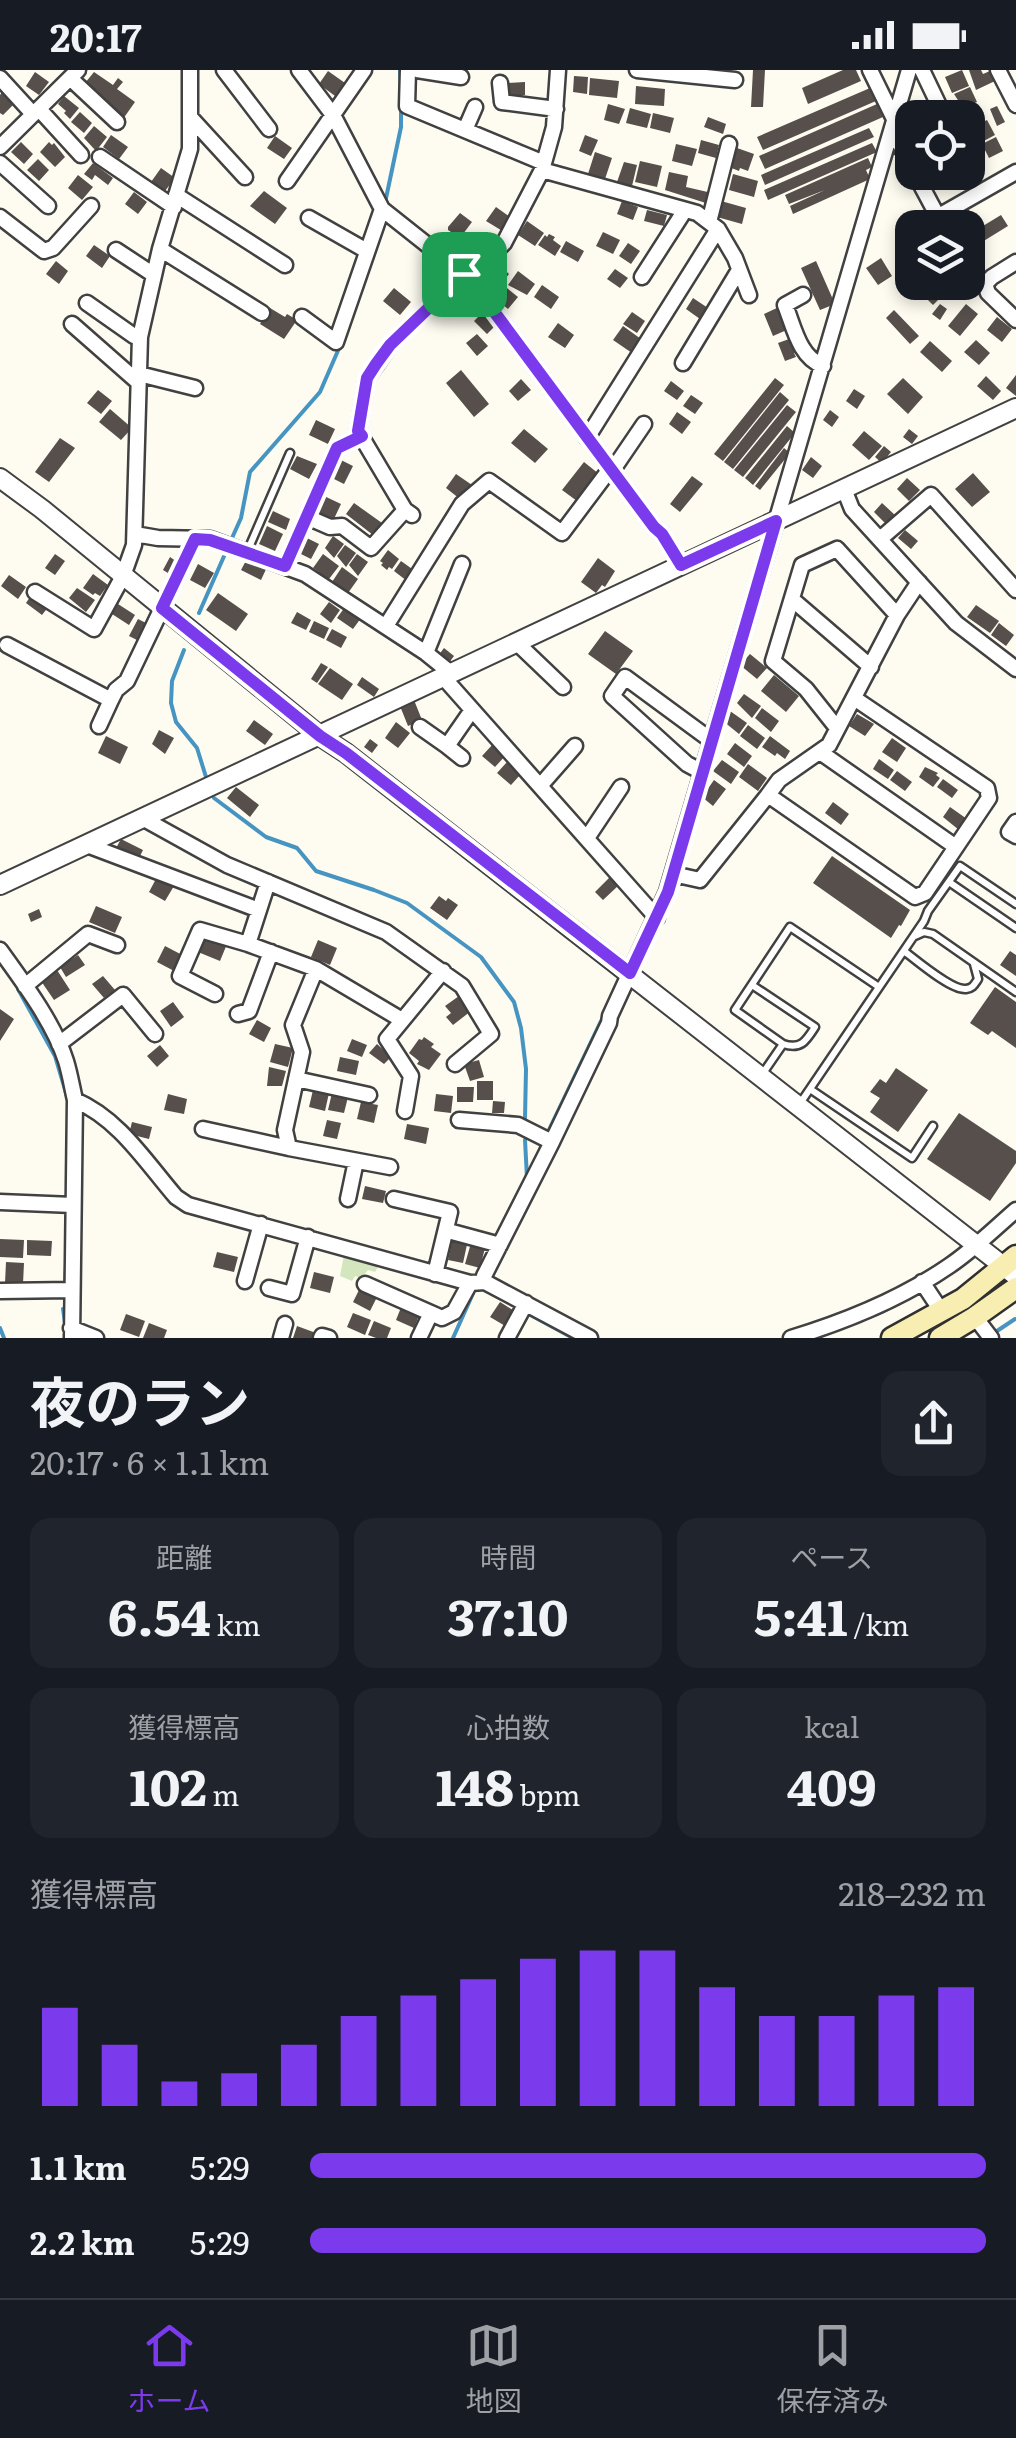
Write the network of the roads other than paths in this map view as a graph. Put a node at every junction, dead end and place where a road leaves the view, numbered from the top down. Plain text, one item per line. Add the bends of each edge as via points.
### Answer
1 (190, 70) edge
2 (224, 70) edge
3 (299, 70) edge
4 (364, 70) edge
5 (408, 70) edge
6 (417, 70) edge
7 (558, 70) edge
8 (637, 70) edge
9 (870, 70) edge
10 (909, 70) edge
11 (922, 70) edge
12 (998, 70) edge
13 (74, 74) edge
14 (0, 78) edge
15 (461, 78) dead end
16 (734, 80) dead end
17 (500, 83) dead end
18 (936, 100) edge
19 (1016, 105) edge
20 (475, 107) dead end
21 (556, 110) junction
22 (36, 111) junction
23 (334, 114) junction
24 (190, 117) junction
25 (117, 122) dead end
26 (894, 126) junction
27 (270, 130) dead end
28 (465, 130) junction
29 (729, 144) dead end
30 (0, 146) edge
31 (81, 155) dead end
32 (100, 157) dead end
33 (0, 163) edge
34 (543, 166) junction
35 (1016, 172) edge
36 (244, 177) dead end
37 (287, 180) dead end
38 (175, 201) junction
39 (48, 206) dead end
40 (92, 206) dead end
41 (382, 209) junction
42 (685, 210) junction
43 (958, 210) edge
44 (0, 216) edge
45 (309, 218) dead end
46 (714, 225) junction
47 (160, 249) junction
48 (116, 250) dead end
49 (367, 251) junction
50 (1016, 262) edge
51 (285, 265) dead end
52 (739, 270) junction
53 (154, 275) junction
54 (466, 276) junction
55 (642, 277) dead end
56 (985, 284) edge
57 (985, 288) edge
58 (802, 294) dead end
59 (749, 295) dead end
60 (87, 302) dead end
61 (262, 313) dead end
62 (302, 316) dead end
63 (1016, 320) edge
64 (72, 324) dead end
65 (140, 337) junction
66 (683, 363) dead end
67 (820, 365) junction
68 (138, 378) junction
69 (195, 388) dead end
70 (1016, 408) edge
71 (644, 424) dead end
72 (362, 436) junction
73 (587, 438) junction
74 (290, 452) dead end
75 (611, 470) junction
76 (0, 478) edge
77 (844, 489) junction
78 (306, 517) junction
79 (776, 521) junction
80 (135, 534) junction
81 (195, 539) junction
82 (880, 539) junction
83 (247, 552) junction
84 (462, 564) dead end
85 (681, 565) junction
86 (285, 566) junction
87 (123, 576) junction
88 (919, 582) junction
89 (1016, 590) edge
90 (36, 592) dead end
91 (792, 600) junction
92 (162, 608) junction
93 (897, 615) junction
94 (386, 626) junction
95 (518, 643) junction
96 (6, 645) dead end
97 (426, 653) junction
98 (871, 667) junction
99 (1016, 669) edge
100 (448, 676) junction
101 (563, 686) dead end
102 (854, 698) junction
103 (111, 700) junction
104 (472, 710) junction
105 (99, 726) dead end
106 (420, 727) dead end
107 (837, 728) junction
108 (320, 736) junction
109 (709, 739) junction
110 (446, 746) junction
111 (575, 746) dead end
112 (820, 752) junction
113 (462, 758) dead end
114 (699, 771) junction
115 (540, 786) junction
116 (621, 787) dead end
117 (768, 795) junction
118 (144, 819) junction
119 (1016, 822) edge
120 (1016, 836) edge
121 (586, 838) junction
122 (87, 845) junction
123 (956, 847) junction
124 (672, 874) junction
125 (268, 882) junction
126 (949, 882) junction
127 (0, 885) edge
128 (1016, 904) edge
129 (259, 910) junction
130 (657, 918) junction
131 (1016, 928) edge
132 (914, 936) junction
133 (248, 944) junction
134 (117, 945) dead end
135 (0, 950) edge
136 (904, 951) junction
137 (270, 952) junction
138 (974, 962) junction
139 (316, 969) junction
140 (443, 972) junction
141 (630, 973) junction
142 (752, 985) junction
143 (25, 986) junction
144 (879, 987) junction
145 (1016, 992) edge
146 (216, 994) dead end
147 (238, 1014) dead end
148 (402, 1020) junction
149 (155, 1034) dead end
150 (59, 1044) junction
151 (784, 1044) junction
152 (456, 1064) dead end
153 (760, 1078) junction
154 (296, 1079) junction
155 (810, 1089) junction
156 (370, 1094) dead end
157 (74, 1100) junction
158 (797, 1107) junction
159 (405, 1111) dead end
160 (459, 1120) dead end
161 (933, 1126) dead end
162 (202, 1129) dead end
163 (552, 1142) junction
164 (289, 1148) junction
165 (356, 1161) junction
166 (390, 1167) dead end
167 (348, 1199) dead end
168 (394, 1199) dead end
169 (0, 1202) edge
170 (73, 1205) junction
171 (1016, 1210) edge
172 (260, 1228) junction
173 (452, 1232) dead end
174 (307, 1241) junction
175 (496, 1244) junction
176 (975, 1246) junction
177 (1012, 1266) edge
178 (435, 1274) junction
179 (245, 1280) dead end
180 (477, 1282) junction
181 (365, 1284) dead end
182 (924, 1286) junction
183 (269, 1288) dead end
184 (1016, 1288) edge
185 (72, 1290) junction
186 (0, 1291) edge
187 (523, 1308) junction
188 (942, 1312) junction
189 (431, 1313) junction
190 (985, 1330) edge
191 (71, 1333) edge
192 (96, 1338) edge
193 (419, 1338) edge
194 (507, 1338) edge
195 (590, 1338) edge
196 (791, 1338) edge
197 (892, 1338) edge
198 (940, 1338) edge

1 - 24 street
2 - 27 street
3 - 23 street
4 - 23 street
5 - 28 street via 407,106
6 - 15 street
7 - 21 street
8 - 16 street
9 - 26 street
10 - 26 street
11 - 18 street
12 - 19 street
13 - 22 street
13 - 25 street
14 - 22 street
17 - 21 street via 502,102
20 - 28 street
21 - 34 street
22 - 30 street
22 - 31 street
23 - 37 street
23 - 41 street
24 - 36 street
24 - 38 street via 190,149
26 - 67 street
28 - 34 street
29 - 46 street
32 - 38 street
33 - 39 street
34 - 42 street
34 - 54 street via 504,243
35 - 43 street
38 - 47 street
38 - 51 street
40 - 44 street via 44,251
41 - 49 street
41 - 54 street
42 - 46 street
42 - 55 street
45 - 49 street
46 - 52 street
46 - 73 street
47 - 53 street
47 - 61 street
48 - 53 street
49 - 62 street via 336,342
50 - 56 street
52 - 59 street
52 - 66 street
53 - 65 street
54 - 72 street via 390,345 367,378
54 - 73 street
57 - 63 street
58 - 67 street via 784,305 806,355
60 - 65 street
64 - 68 street
65 - 68 street
67 - 79 street
68 - 69 street
68 - 80 street
70 - 77 street
71 - 75 street
72 - 78 street via 337,448
72 - 78 street via 408,512 370,548 342,526
73 - 75 street
74 - 83 lane
75 - 85 street
75 - 94 street via 562,533 488,481 462,504
76 - 87 street
77 - 79 street
77 - 82 street via 852,509
78 - 86 street
79 - 85 street
79 - 109 street
80 - 81 street
80 - 87 street
81 - 83 street
81 - 92 street
82 - 88 street
82 - 89 street via 930,496
83 - 86 street
84 - 97 street
85 - 95 street
86 - 94 street
87 - 90 street via 94,629
87 - 92 street
88 - 93 street
88 - 99 street via 956,623
91 - 93 street via 802,565 837,549
91 - 98 street
91 - 107 street via 773,661
92 - 103 street
92 - 108 street
93 - 98 street
94 - 97 street
95 - 100 street
95 - 101 street
96 - 103 street
97 - 100 street
98 - 102 street
100 - 104 street
100 - 108 street
102 - 107 street
102 - 123 street via 987,788 988,798
103 - 105 street
104 - 110 street
104 - 115 street
106 - 110 street
107 - 112 street
108 - 118 street
108 - 141 street
109 - 114 street
109 - 114 street via 625,678 612,696
110 - 113 street
111 - 115 street
112 - 117 street
112 - 123 street
114 - 124 street
115 - 121 street
116 - 121 street
117 - 123 street via 915,897 925,893
117 - 124 street via 700,880
118 - 122 street
118 - 125 street
119 - 120 street via 1010,832
121 - 130 street
122 - 127 street
122 - 129 street
124 - 130 street
125 - 129 street
125 - 140 street via 386,932
126 - 128 lane via 960,866
126 - 131 lane
126 - 132 lane
129 - 133 street
130 - 141 street
132 - 136 lane
132 - 138 lane via 933,934
133 - 137 street
133 - 146 street via 200,930 180,976
134 - 143 street via 88,934
135 - 143 street
136 - 138 lane via 963,990 978,979
136 - 144 lane
137 - 139 street
137 - 147 street via 249,1011
138 - 145 lane
139 - 148 street
139 - 154 street via 293,1024 302,1052
140 - 148 street
140 - 152 street via 462,986 492,1034
141 - 153 street
141 - 163 street
142 - 144 lane via 790,927
142 - 151 lane via 736,1010
142 - 151 lane via 814,1028 800,1046
143 - 150 street
144 - 155 lane
148 - 159 street via 387,1038 410,1076
149 - 150 street via 123,995
150 - 157 street
151 - 153 lane
153 - 158 street
154 - 156 street
154 - 164 street via 284,1130
155 - 158 lane
155 - 161 lane via 912,1158
157 - 170 street
157 - 172 street via 119,1129 176,1197
158 - 176 street
160 - 163 street via 518,1124
162 - 164 street
163 - 175 street
164 - 165 street
165 - 166 street
165 - 167 street
168 - 178 street via 450,1212
169 - 170 street
170 - 185 street
171 - 176 street
172 - 174 street
172 - 179 street
173 - 175 street
174 - 178 street
174 - 183 street via 292,1294
175 - 180 street
176 - 177 street
176 - 182 street
177 - 188 main road
178 - 180 street
180 - 187 street
180 - 189 street via 454,1312 442,1318
181 - 189 street
182 - 188 street
182 - 196 street
184 - 190 main road
185 - 186 street
185 - 191 street
187 - 194 street
187 - 195 street
188 - 197 main road
189 - 193 street
190 - 198 main road
191 - 192 street

